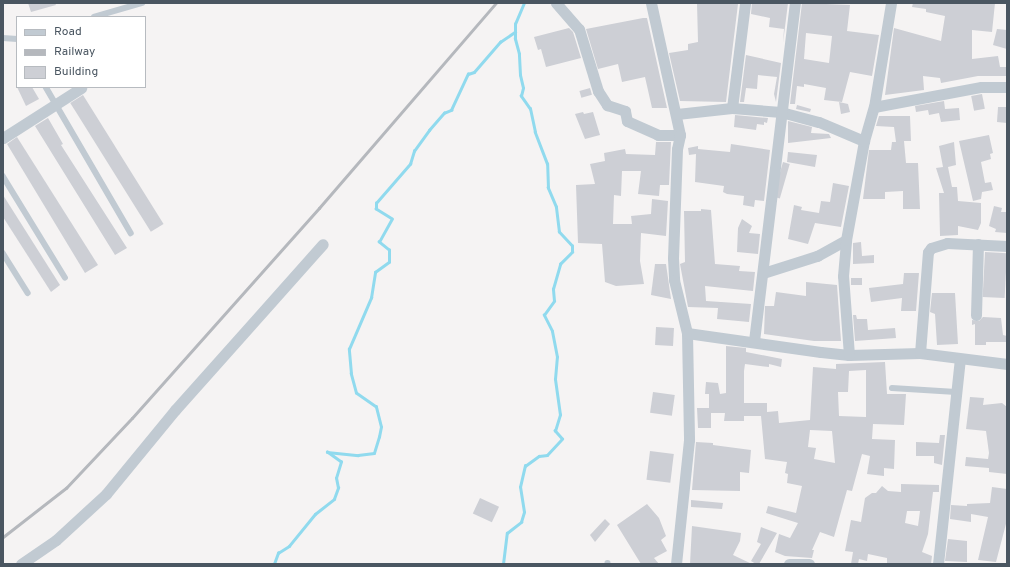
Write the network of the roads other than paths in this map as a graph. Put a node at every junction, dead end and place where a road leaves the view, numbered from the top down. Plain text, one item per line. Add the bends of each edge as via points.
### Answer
1 (142, 3) edge
2 (556, 3) edge
3 (651, 3) edge
4 (745, 3) edge
5 (795, 3) edge
6 (891, 3) edge
7 (97, 16) edge
8 (3, 38) edge
9 (16, 39) edge
10 (47, 88) edge
11 (81, 88) dead end
12 (1007, 88) edge
13 (874, 107) junction
14 (732, 108) junction
15 (781, 112) junction
16 (676, 114) junction
17 (680, 135) junction
18 (3, 138) edge
19 (864, 141) junction
20 (3, 176) edge
21 (131, 233) dead end
22 (846, 240) junction
23 (323, 244) dead end
24 (978, 244) junction
25 (1007, 246) edge
26 (3, 253) edge
27 (763, 273) junction
28 (65, 277) dead end
29 (28, 293) dead end
30 (976, 315) dead end
31 (687, 333) junction
32 (754, 341) junction
33 (920, 353) junction
34 (849, 355) junction
35 (960, 359) junction
36 (1007, 364) edge
37 (892, 388) dead end
38 (956, 392) junction
39 (20, 564) edge
40 (676, 564) edge
41 (788, 564) edge
42 (809, 564) edge
43 (938, 564) edge

1 - 7 lane
2 - 17 street via 579,29 598,91 607,105 625,111 627,121 658,135
3 - 16 street
4 - 14 street
5 - 15 street
6 - 13 street
8 - 9 lane
10 - 21 lane
11 - 18 street
12 - 13 street via 981,87
13 - 19 street
14 - 15 street
14 - 16 street
15 - 19 street via 819,122
15 - 27 street
16 - 17 street
17 - 31 street via 673,258 674,280
19 - 22 street
20 - 28 lane
22 - 27 street via 817,256
22 - 34 street via 843,276
23 - 39 street via 175,410 106,494 56,540
24 - 25 street
24 - 30 street
24 - 33 street via 947,243 935,246 928,252
26 - 29 lane
27 - 32 street
31 - 32 street
31 - 40 street via 689,440
32 - 34 street
33 - 34 street
33 - 35 street
35 - 36 street
35 - 38 street
37 - 38 lane
38 - 43 street
41 - 42 street

